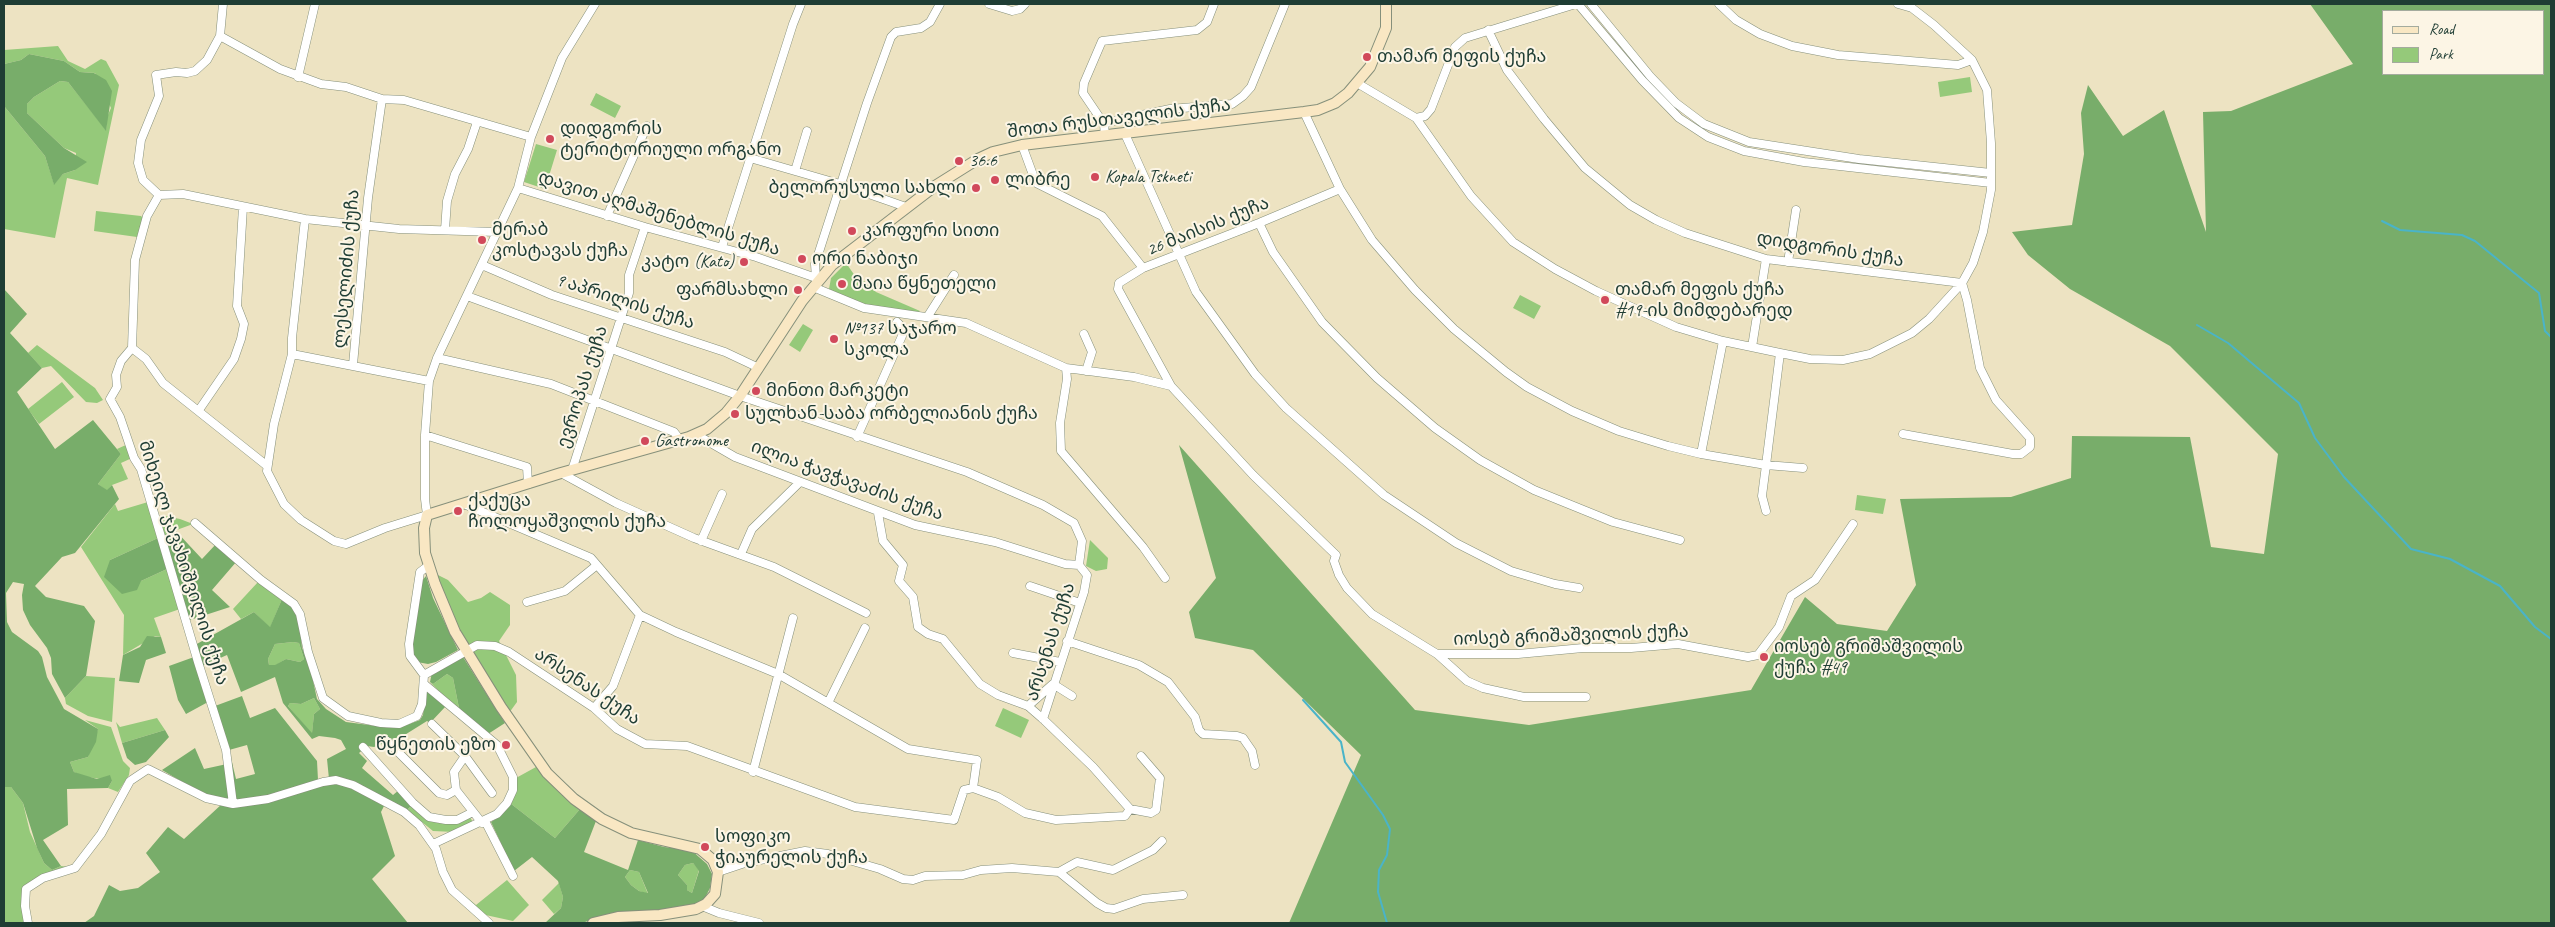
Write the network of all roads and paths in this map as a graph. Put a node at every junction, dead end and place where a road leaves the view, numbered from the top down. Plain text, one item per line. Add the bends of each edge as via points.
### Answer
1 (223, 4) edge
2 (315, 4) edge
3 (595, 4) edge
4 (801, 4) edge
5 (940, 4) edge
6 (990, 4) edge
7 (1024, 4) edge
8 (1214, 4) edge
9 (1285, 4) edge
10 (1386, 4) edge
11 (1577, 4) edge
12 (1591, 4) edge
13 (1719, 4) edge
14 (1898, 4) edge
15 (1488, 30) junction
16 (1617, 35) junction
17 (220, 36) junction
18 (1610, 41) junction
19 (1632, 53) junction
20 (1625, 58) junction
21 (1972, 60) junction
22 (298, 77) junction
23 (1357, 83) junction
24 (382, 99) junction
25 (1304, 112) junction
26 (1416, 118) junction
27 (478, 122) junction
28 (1104, 124) junction
29 (647, 126) dead end
30 (808, 131) dead end
31 (1125, 134) junction
32 (1105, 136) junction
33 (532, 137) junction
34 (1761, 144) junction
35 (1022, 145) junction
36 (1759, 154) junction
37 (750, 158) junction
38 (1902, 163) junction
39 (795, 171) junction
40 (1991, 173) junction
41 (1901, 174) junction
42 (1991, 183) junction
43 (840, 184) junction
44 (518, 188) junction
45 (1340, 189) junction
46 (159, 195) junction
47 (243, 207) junction
48 (906, 207) junction
49 (1796, 210) dead end
50 (607, 216) junction
51 (305, 219) junction
52 (1259, 223) junction
53 (367, 224) junction
54 (644, 227) junction
55 (445, 230) junction
56 (498, 232) junction
57 (722, 247) junction
58 (1179, 254) junction
59 (1766, 259) junction
60 (1788, 262) junction
61 (482, 265) junction
62 (1143, 268) junction
63 (954, 275) dead end
64 (816, 281) junction
65 (1962, 283) junction
66 (467, 296) junction
67 (622, 316) junction
68 (928, 316) junction
69 (897, 322) dead end
70 (1084, 334) dead end
71 (1723, 341) junction
72 (1752, 347) junction
73 (132, 348) junction
74 (610, 350) junction
75 (1780, 353) junction
76 (292, 354) junction
77 (438, 358) junction
78 (353, 365) junction
79 (759, 368) junction
80 (1066, 368) junction
81 (1086, 371) junction
82 (429, 381) junction
83 (1171, 386) junction
84 (740, 396) junction
85 (594, 402) junction
86 (199, 410) junction
87 (1903, 434) dead end
88 (425, 435) junction
89 (697, 435) junction
90 (857, 437) junction
91 (680, 440) junction
92 (1701, 454) junction
93 (266, 465) junction
94 (1766, 465) junction
95 (1803, 468) dead end
96 (572, 470) junction
97 (561, 473) junction
98 (800, 482) junction
99 (528, 484) junction
100 (722, 494) dead end
101 (464, 504) junction
102 (1766, 511) dead end
103 (878, 513) junction
104 (427, 515) junction
105 (195, 524) dead end
106 (1853, 524) dead end
107 (698, 540) junction
108 (1680, 540) dead end
109 (741, 554) junction
110 (597, 565) junction
111 (1079, 565) junction
112 (428, 566) junction
113 (1165, 578) dead end
114 (1030, 586) dead end
115 (1579, 588) dead end
116 (526, 602) dead end
117 (1080, 603) junction
118 (866, 612) dead end
119 (640, 615) junction
120 (793, 618) dead end
121 (866, 628) dead end
122 (1068, 641) junction
123 (465, 650) junction
124 (1013, 652) dead end
125 (1437, 654) junction
126 (1060, 662) junction
127 (778, 674) junction
128 (424, 675) junction
129 (424, 684) junction
130 (1053, 684) junction
131 (1072, 696) dead end
132 (1586, 697) dead end
133 (828, 703) junction
134 (1028, 706) junction
135 (594, 708) junction
136 (1043, 719) junction
137 (432, 724) dead end
138 (387, 741) dead end
139 (363, 747) dead end
140 (465, 756) junction
141 (1141, 756) dead end
142 (1255, 765) dead end
143 (753, 772) junction
144 (973, 788) junction
145 (456, 790) junction
146 (492, 793) dead end
147 (233, 804) junction
148 (1130, 809) junction
149 (473, 812) junction
150 (484, 822) junction
151 (1162, 841) dead end
152 (433, 844) junction
153 (718, 872) junction
154 (1060, 872) junction
155 (513, 876) dead end
156 (1183, 895) dead end
157 (702, 906) junction
158 (28, 923) edge
159 (489, 923) edge
160 (593, 923) edge
161 (759, 923) edge

1 - 17 street
2 - 22 street
3 - 33 street via 562,58
4 - 37 street
5 - 43 street via 930,22 921,28 896,32 891,37
6 - 7 street via 1012,11
8 - 28 street via 1207,22 1197,30 1102,41 1083,93
9 - 28 street via 1251,86 1232,104 1170,109
10 - 23 main road, შოთა რუსთაველის ქუჩა via 1387,21 1383,37 1370,67
11 - 15 street
11 - 18 street
12 - 16 street
13 - 21 street via 1736,20 1760,34 1792,46 1838,55 1958,65
14 - 21 street via 1912,8
15 - 26 street via 1465,38 1455,47 1431,109 1425,116
15 - 59 street, დიდგორის ქუჩა via 1508,70 1585,168 1630,205 1656,220 1685,233
16 - 18 street
16 - 19 street
17 - 22 street
17 - 46 street via 207,60 195,71 156,75 159,96 141,140 138,162 143,180
18 - 20 street
19 - 20 street
19 - 34 street via 1676,103 1704,124
20 - 36 street via 1679,118 1708,137
21 - 40 street via 1987,90
22 - 24 street
23 - 25 main road, შოთა რუსთაველის ქუჩა via 1335,103
23 - 26 street
24 - 27 street via 404,100
24 - 53 street, ლესელიძის ქუჩა
25 - 31 main road, შოთა რუსთაველის ქუჩა
25 - 45 street
26 - 71 street via 1471,196 1513,242 1596,292 1676,327
27 - 33 street
27 - 55 street via 455,174 447,201
28 - 32 street
29 - 50 street
30 - 39 street
31 - 32 main road, შოთა რუსთაველის ქუჩა
31 - 58 street
32 - 35 main road, შოთა რუსთაველის ქუჩა
33 - 44 street
34 - 36 street
34 - 38 street
35 - 48 main road, შოთა რუსთაველის ქუჩა via 978,159
35 - 62 street, 26 მაისის ქუჩა via 1036,183 1102,216
36 - 41 street
37 - 39 street
37 - 57 street
38 - 40 street
38 - 41 street
39 - 43 street
40 - 42 street
41 - 42 street
42 - 65 street via 1983,232 1973,263
43 - 48 street
43 - 64 street via 815,264
44 - 50 street, დავით აღმაშენებლის ქუჩა
44 - 56 street
45 - 52 street, 26 მაისის ქუჩა
45 - 92 street via 1372,240 1415,290 1454,329 1506,372 1572,411 1619,431
46 - 47 street via 183,194
46 - 73 street via 147,216 135,260
47 - 51 street
47 - 86 street via 237,306 244,324 241,339 234,359
48 - 64 main road, შოთა რუსთაველის ქუჩა
49 - 60 street
50 - 54 street, დავით აღმაშენებლის ქუჩა
51 - 53 street
51 - 76 street
52 - 58 street, 26 მაისის ქუჩა
52 - 108 street via 1273,252 1322,322 1377,378 1435,428 1480,460 1534,490 1613,522
53 - 55 street via 399,229
53 - 78 street, ლესელიძის ქუჩა
54 - 57 street, დავით აღმაშენებლის ქუჩა
54 - 67 street, ევროპას ქუჩა via 629,275 629,293
55 - 56 street
56 - 61 street
57 - 64 street, დავით აღმაშენებლის ქუჩა
58 - 62 street, 26 მაისის ქუჩა
58 - 115 street via 1196,292 1255,374 1301,423 1384,495 1456,543 1495,564 1555,584
59 - 60 street, დიდგორის ქუჩა
59 - 72 street
60 - 65 street, დიდგორის ქუჩა
61 - 66 street
61 - 67 street, 9 აპრილის ქუჩა via 552,294
62 - 83 street, იოსებ გრიშაშვილის ქუჩა via 1119,282 1118,289
63 - 68 street
64 - 68 street via 864,308
64 - 79 main road, შოთა რუსთაველის ქუჩა
65 - 75 street via 1912,334 1870,354 1843,360 1810,359
65 - 87 street via 1980,368 1996,400 2030,438 2030,447 2021,454 2013,454
66 - 74 street
66 - 77 street
67 - 74 street, ევროპას ქუჩა
67 - 79 street, 9 აპრილის ქუჩა via 724,352
68 - 80 street via 966,323
69 - 90 street via 903,328 902,336
70 - 81 street via 1092,352
71 - 72 street
71 - 92 street
72 - 75 street
73 - 86 street via 146,359 162,383
73 - 147 street, მიხეილ ჯავახიშვილის ქუჩა via 121,362 116,375 117,387 110,399 141,469 226,750
74 - 84 street
74 - 85 street, ევროპას ქუჩა
75 - 94 street
76 - 78 street
76 - 93 street
77 - 82 street
77 - 85 street via 551,384
78 - 82 street, ლესელიძის ქუჩა
79 - 84 main road, შოთა რუსთაველის ქუჩა
80 - 81 street
80 - 113 street via 1060,423 1062,450
81 - 83 street
82 - 88 street
83 - 125 street, იოსებ გრიშაშვილის ქუჩა via 1253,475 1336,555 1334,561 1339,575 1372,614
84 - 89 main road, შოთა რუსთაველის ქუჩა via 716,422
84 - 90 street, არსენას ქუჩა
85 - 91 street via 674,432
85 - 96 street, ევროპას ქუჩა
86 - 93 street
88 - 99 street via 527,467
88 - 104 street
89 - 91 main road, შოთა რუსთაველის ქუჩა
89 - 98 street, ილია ჭავჭავაძის ქუჩა via 736,457
90 - 111 street, არსენას ქუჩა via 966,472 1054,510 1074,523 1081,534
91 - 96 main road, შოთა რუსთაველის ქუჩა
92 - 94 street
93 - 104 street via 284,504 301,520 334,541 346,544
94 - 95 street
94 - 102 street via 1762,496
96 - 97 main road, შოთა რუსთაველის ქუჩა
97 - 99 main road, შოთა რუსთაველის ქუჩა
97 - 107 street via 616,503
98 - 103 street, ილია ჭავჭავაძის ქუჩა
98 - 109 street via 752,529
99 - 101 main road, შოთა რუსთაველის ქუჩა
100 - 107 street
101 - 104 main road, შოთა რუსთაველის ქუჩა
101 - 110 street via 592,558
103 - 111 street, ილია ჭავჭავაძის ქუჩა via 953,535 995,542 1065,564
103 - 134 street via 884,541 903,565 898,581 913,597 918,627 943,639 980,684
104 - 112 main road via 424,537
105 - 129 street via 294,604 300,614 318,690 335,709 348,716 399,724 417,716
106 - 125 street, იოსებ გრიშაშვილის ქუჩა via 1816,580 1791,596 1779,627 1758,655 1748,657 1678,644 1518,654
107 - 109 street
109 - 118 street
110 - 116 street via 565,591
110 - 119 street
111 - 117 street, არსენას ქუჩა via 1087,575
112 - 123 main road
112 - 128 street via 420,572 409,644 410,656
114 - 117 street
117 - 122 street, არსენას ქუჩა
119 - 127 street
119 - 135 street via 613,686
120 - 127 street
121 - 133 street
122 - 126 street, არსენას ქუჩა
122 - 142 street via 1139,665 1168,682 1194,716 1203,734 1243,738 1252,751
123 - 128 street
123 - 135 street, არსენას ქუჩა via 477,645 502,649
123 - 153 main road via 547,773 574,799 602,819 631,833 700,849 713,860
124 - 126 street
125 - 132 street via 1466,681 1483,688 1524,697
126 - 130 street, არსენას ქუჩა
127 - 133 street
127 - 143 street
128 - 129 street
129 - 150 street via 497,745 507,764 513,778 513,790 502,808
130 - 131 street
130 - 134 street
130 - 136 street, არსენას ქუჩა
133 - 144 street via 908,749 977,760
134 - 136 street
135 - 143 street, არსენას ქუჩა via 617,729 645,744 687,746
136 - 148 street, არსენას ქუჩა via 1093,767
137 - 140 street
138 - 145 street via 438,793 447,795
139 - 149 street via 429,817 457,820
140 - 145 street via 454,772
140 - 146 street
141 - 148 street via 1160,778 1156,810 1151,813
143 - 144 street, არსენას ქუჩა via 855,807 954,820 964,790
144 - 148 street via 998,797 1024,813 1056,820 1125,816
145 - 149 street
147 - 152 street via 268,800 336,780 353,785 404,812
147 - 158 street via 206,798 156,772 140,773 130,781 101,834 75,868 43,878 26,889
149 - 150 street
150 - 152 street
150 - 155 street
151 - 154 street via 1153,850 1113,870 1077,862
152 - 159 street via 452,890
153 - 154 street via 805,851 828,854 913,880 925,876 1012,868
153 - 157 main road via 715,894
154 - 156 street via 1106,908 1114,909 1151,897
157 - 160 main road via 683,912 618,917
157 - 161 street

